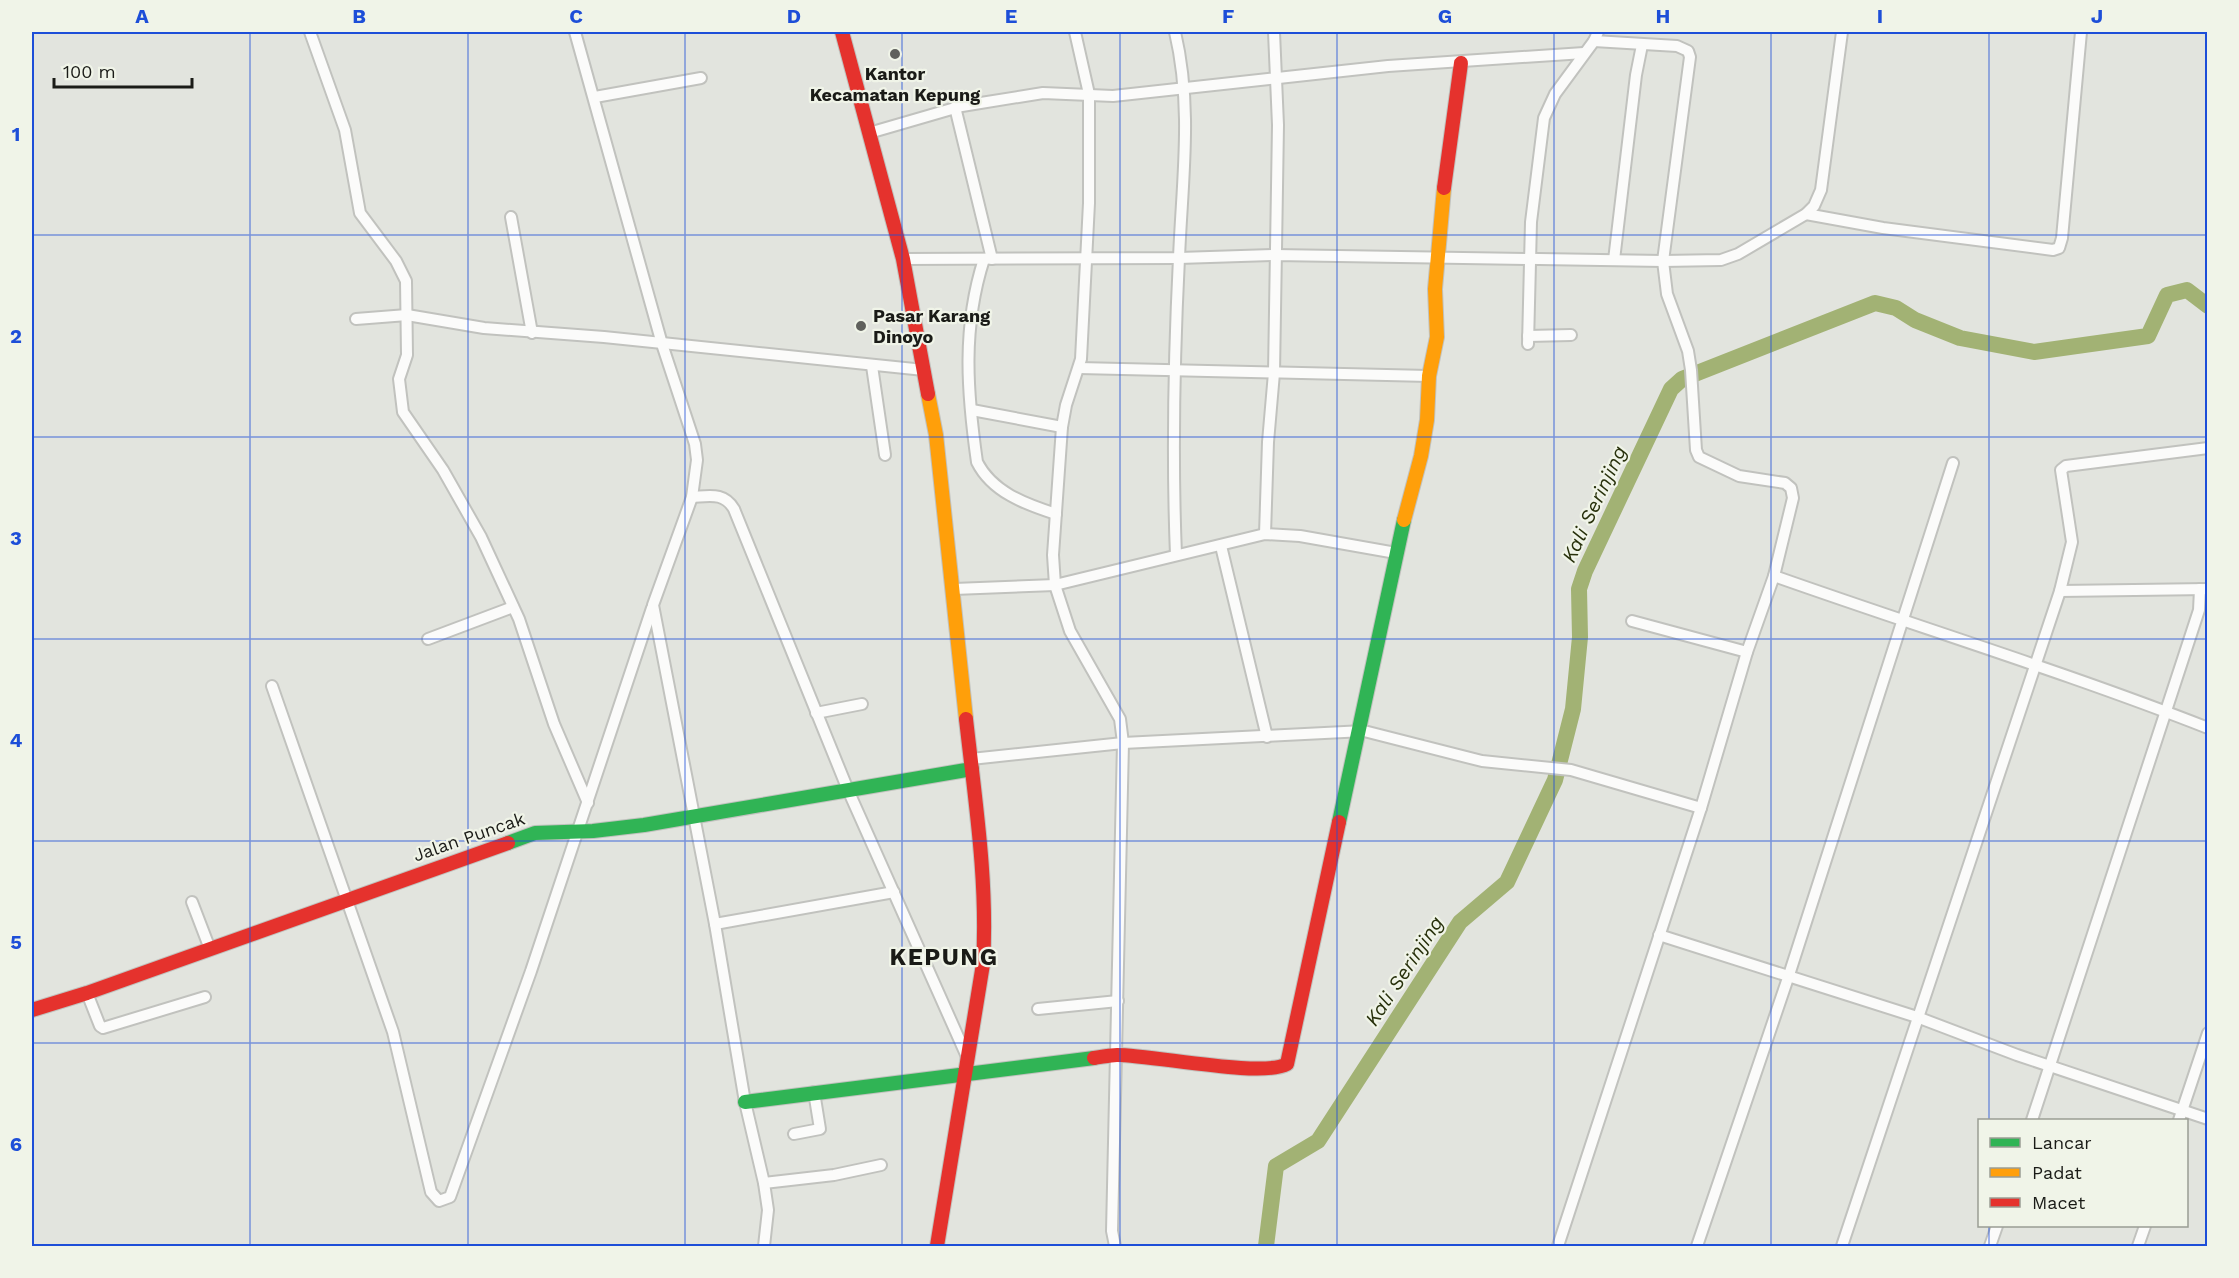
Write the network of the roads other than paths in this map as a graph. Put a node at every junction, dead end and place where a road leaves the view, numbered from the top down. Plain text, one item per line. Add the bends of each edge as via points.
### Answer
1 (310, 32) edge
2 (576, 32) edge
3 (842, 32) edge
4 (1075, 32) edge
5 (1174, 32) edge
6 (1274, 32) edge
7 (1842, 32) edge
8 (2081, 32) edge
9 (1596, 36) edge
10 (1642, 45) junction
11 (1584, 53) junction
12 (1461, 63) junction
13 (701, 78) dead end
14 (1277, 80) junction
15 (1185, 89) junction
16 (1089, 94) junction
17 (595, 97) junction
18 (955, 107) junction
19 (869, 133) junction
20 (1806, 214) junction
21 (511, 217) dead end
22 (1275, 255) junction
23 (1436, 257) junction
24 (1179, 258) junction
25 (903, 259) junction
26 (988, 259) junction
27 (1087, 259) junction
28 (1530, 260) junction
29 (1614, 260) junction
30 (1663, 261) junction
31 (407, 315) junction
32 (356, 318) dead end
33 (532, 333) junction
34 (1571, 335) dead end
35 (662, 345) junction
36 (1432, 363) junction
37 (872, 366) junction
38 (1079, 368) junction
39 (924, 370) junction
40 (1174, 372) junction
41 (1274, 373) junction
42 (972, 410) junction
43 (1062, 427) junction
44 (2208, 448) edge
45 (885, 454) dead end
46 (1953, 463) dead end
47 (692, 497) junction
48 (1056, 514) junction
49 (1265, 534) junction
50 (1221, 546) junction
51 (1396, 553) junction
52 (1176, 555) junction
53 (1774, 576) junction
54 (1055, 585) junction
55 (954, 589) junction
56 (2204, 589) edge
57 (2060, 591) junction
58 (653, 605) junction
59 (513, 607) junction
60 (1632, 621) dead end
61 (1900, 621) junction
62 (428, 639) dead end
63 (1747, 652) junction
64 (2034, 667) junction
65 (272, 686) dead end
66 (862, 704) dead end
67 (2166, 712) junction
68 (816, 713) junction
69 (2208, 728) edge
70 (1364, 731) junction
71 (1266, 737) junction
72 (1117, 744) junction
73 (971, 764) junction
74 (848, 790) junction
75 (588, 803) junction
76 (1701, 808) junction
77 (693, 816) junction
78 (576, 831) junction
79 (894, 892) junction
80 (346, 901) junction
81 (192, 902) dead end
82 (715, 924) junction
83 (1659, 935) junction
84 (210, 949) junction
85 (1789, 975) junction
86 (87, 993) junction
87 (205, 997) dead end
88 (1112, 1001) junction
89 (1038, 1009) dead end
90 (32, 1010) edge
91 (1917, 1017) junction
92 (2208, 1033) edge
93 (1113, 1056) junction
94 (967, 1066) junction
95 (2051, 1067) junction
96 (814, 1092) junction
97 (745, 1101) junction
98 (2181, 1115) edge
99 (2032, 1119) edge
100 (2208, 1119) edge
101 (794, 1134) dead end
102 (881, 1165) dead end
103 (764, 1183) junction
104 (1997, 1227) edge
105 (2145, 1227) edge
106 (764, 1246) edge
107 (937, 1246) edge
108 (1115, 1246) edge
109 (1558, 1246) edge
110 (1697, 1246) edge
111 (1842, 1246) edge
112 (1990, 1246) edge
113 (2138, 1246) edge

1 - 31 street via 345,130 360,213 406,281
2 - 17 street
3 - 19 street
4 - 16 street
5 - 15 street
6 - 14 street
7 - 20 street via 1821,190
8 - 20 street via 2059,248 1883,228
9 - 10 street
9 - 11 street
10 - 29 street
10 - 30 street via 1684,47 1690,57
11 - 12 street
11 - 28 street via 1555,94 1544,118
12 - 14 street via 1388,66
12 - 23 street
13 - 17 street
14 - 15 street
14 - 22 street
15 - 16 street via 1113,96
15 - 24 street via 1186,165
16 - 18 street via 1043,93
16 - 27 street
17 - 35 street
18 - 19 street
18 - 26 street
19 - 25 street
20 - 30 street via 1730,258
21 - 33 street
22 - 23 street
22 - 24 street
22 - 41 street
23 - 28 street
23 - 36 street via 1437,337
24 - 27 street
24 - 40 street
25 - 26 street
25 - 39 street
26 - 27 street
26 - 42 street via 969,313 967,354
27 - 38 street
28 - 29 street
28 - 34 street via 1528,340
29 - 30 street
30 - 53 street via 1667,294 1688,351 1699,458 1739,476 1779,481 1791,488 1793,498
31 - 32 street
31 - 33 street
31 - 59 street via 407,355 399,379 403,412 443,470 481,537
33 - 35 street
35 - 37 street
35 - 47 street via 695,444
36 - 41 street via 1392,373
36 - 51 street via 1421,456
37 - 39 street
37 - 45 street
38 - 40 street
38 - 43 street
39 - 55 street via 936,435
40 - 41 street
40 - 52 street
41 - 49 street
42 - 43 street
42 - 48 street via 977,462 983,476 996,488
43 - 48 street
44 - 57 street via 2063,468 2060,476 2071,519 2072,542
46 - 61 street
47 - 58 street
47 - 68 street via 721,496 734,509
48 - 54 street
49 - 50 street
49 - 51 street via 1300,536
50 - 52 street
50 - 71 street
51 - 70 street
52 - 54 street
53 - 61 street
53 - 63 street
54 - 55 street
54 - 72 street via 1070,631 1120,719
55 - 73 street
56 - 57 street
56 - 67 street
57 - 64 street
58 - 75 street
58 - 77 street
59 - 62 street
59 - 75 street via 554,724
60 - 63 street
61 - 64 street
61 - 85 street
63 - 76 street
64 - 67 street
64 - 91 street
65 - 80 street
66 - 68 street
67 - 69 street
67 - 95 street
68 - 74 street
70 - 71 street
70 - 76 street via 1482,761 1571,770
70 - 93 street via 1287,1064 1280,1068 1251,1068
71 - 72 street
72 - 73 street
72 - 88 street
73 - 74 street, Jalan Puncak
73 - 94 street via 985,928
74 - 77 street, Jalan Puncak
74 - 79 street
75 - 78 street
76 - 83 street
77 - 78 street, Jalan Puncak
77 - 82 street
78 - 80 street, Jalan Puncak via 519,837
78 - 80 street via 527,983 450,1197 443,1201 431,1192 393,1032
79 - 82 street
79 - 94 street
80 - 84 street, Jalan Puncak
81 - 84 street
82 - 97 street
83 - 85 street
83 - 109 street
84 - 86 street, Jalan Puncak
85 - 91 street
85 - 110 street
86 - 87 street via 103,1028
86 - 90 street, Jalan Puncak
88 - 89 street
88 - 93 street
91 - 95 street
91 - 111 street
92 - 98 street
93 - 94 street
93 - 108 street
94 - 96 street
94 - 107 street
95 - 98 street
95 - 99 street
96 - 97 street
96 - 101 street via 820,1130
97 - 103 street
98 - 100 street
102 - 103 street
103 - 106 street via 768,1209
104 - 112 street
105 - 113 street

